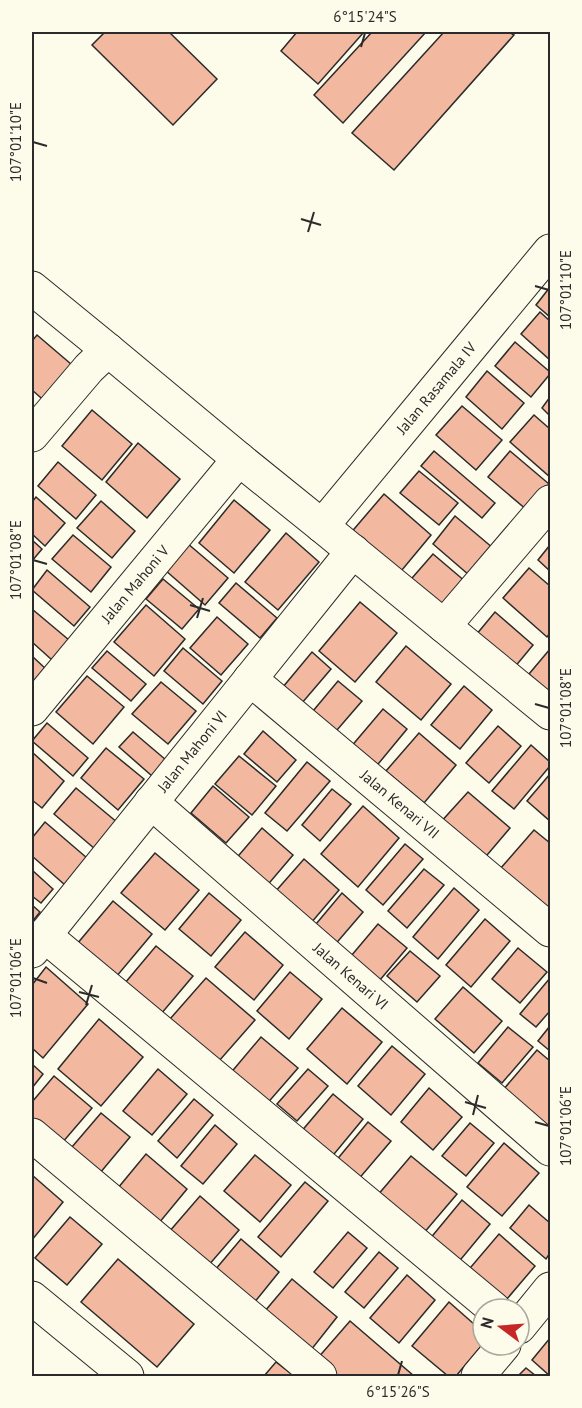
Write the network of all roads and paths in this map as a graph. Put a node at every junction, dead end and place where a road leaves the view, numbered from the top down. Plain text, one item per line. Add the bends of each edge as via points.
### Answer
1 (550, 251) edge
2 (32, 288) edge
3 (108, 350) junction
4 (32, 435) edge
5 (238, 459) junction
6 (550, 502) edge
7 (322, 525) junction
8 (353, 551) junction
9 (444, 626) junction
10 (250, 679) junction
11 (32, 709) edge
12 (550, 713) edge
13 (151, 802) junction
14 (550, 930) edge
15 (38, 943) edge
16 (32, 1135) edge
17 (550, 1149) edge
18 (550, 1288) edge
19 (479, 1297) edge
20 (32, 1298) edge
21 (531, 1312) edge
22 (494, 1357) edge
23 (127, 1377) edge
24 (320, 1377) edge
25 (478, 1377) edge

1 - 7 street, Jalan Rasamala IV
2 - 3 street
3 - 4 street
3 - 5 street
5 - 7 street
5 - 11 street, Jalan Mahoni V
6 - 9 street
7 - 8 street
8 - 9 street
8 - 10 street, Jalan Mahoni VI
9 - 12 street
10 - 13 street, Jalan Mahoni VI
10 - 14 street, Jalan Kenari VII
13 - 15 street, Jalan Mahoni VI
13 - 17 street, Jalan Kenari VI
15 - 19 street
16 - 24 street
18 - 21 street
20 - 23 street
22 - 25 street

